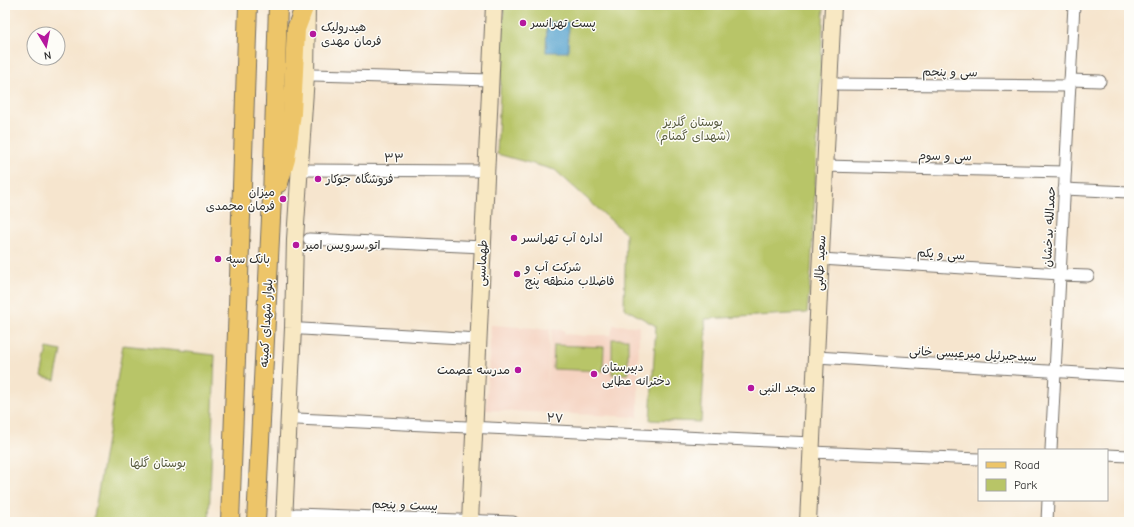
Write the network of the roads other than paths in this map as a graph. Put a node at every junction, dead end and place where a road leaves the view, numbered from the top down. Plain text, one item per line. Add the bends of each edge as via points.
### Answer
1 (248, 5) edge
2 (278, 5) edge
3 (306, 5) edge
4 (494, 5) edge
5 (833, 5) edge
6 (1074, 5) edge
7 (313, 75) dead end
8 (490, 80) junction
9 (1100, 81) dead end
10 (1070, 83) junction
11 (829, 84) junction
12 (825, 166) junction
13 (300, 170) junction
14 (486, 172) junction
15 (1065, 172) junction
16 (1064, 189) junction
17 (1129, 192) edge
18 (272, 198) junction
19 (309, 239) dead end
20 (483, 247) junction
21 (821, 259) junction
22 (1060, 274) junction
23 (1088, 276) dead end
24 (302, 328) dead end
25 (479, 339) junction
26 (816, 358) junction
27 (1055, 371) junction
28 (1129, 376) edge
29 (297, 419) dead end
30 (475, 427) junction
31 (811, 447) junction
32 (1051, 449) edge
33 (1108, 455) edge
34 (1129, 456) edge
35 (978, 459) edge
36 (1048, 501) edge
37 (290, 518) edge
38 (470, 521) edge
39 (230, 522) edge
40 (256, 522) edge
41 (513, 522) edge
42 (808, 522) edge
43 (1047, 522) edge

1 - 39 main road
2 - 18 main road, بلوار شهدای کمیته
3 - 13 street via 306,76
3 - 18 main road via 296,29 292,113 286,159
4 - 8 street, طهماسبی
5 - 11 street, سعید طالبی
6 - 10 street, حمدالله بدخشان
7 - 8 street
8 - 14 street, طهماسبی
9 - 10 street, سی و پنجم
10 - 11 street, سی و پنجم
10 - 15 street, حمدالله بدخشان
11 - 12 street, سعید طالبی
12 - 15 street, سی و سوم
12 - 21 street, سعید طالبی
13 - 14 street, ۳۳
13 - 37 street via 288,420
14 - 20 street, طهماسبی
15 - 16 street, حمدالله بدخشان
16 - 17 street
16 - 22 street, حمدالله بدخشان
18 - 40 main road, بلوار شهدای کمیته
19 - 20 street
20 - 25 street, طهماسبی
21 - 22 street, سی و یکم
21 - 26 street, سعید طالبی
22 - 23 street, سی و یکم
22 - 27 street, حمدالله بدخشان
24 - 25 street
25 - 30 street, طهماسبی
26 - 27 street, سیدجبرئیل میرعیسی خانی
26 - 31 street, سعید طالبی
27 - 28 street, سیدجبرئیل میرعیسی خانی
27 - 32 street, حمدالله بدخشان
29 - 30 street, ۲۷
30 - 31 street, ۲۷
30 - 38 street, طهماسبی
31 - 35 street, ۲۷
31 - 42 street, سعید طالبی
33 - 34 street
36 - 43 street
37 - 38 street, بیست و پنجم
38 - 41 street, بیست و پنجم

